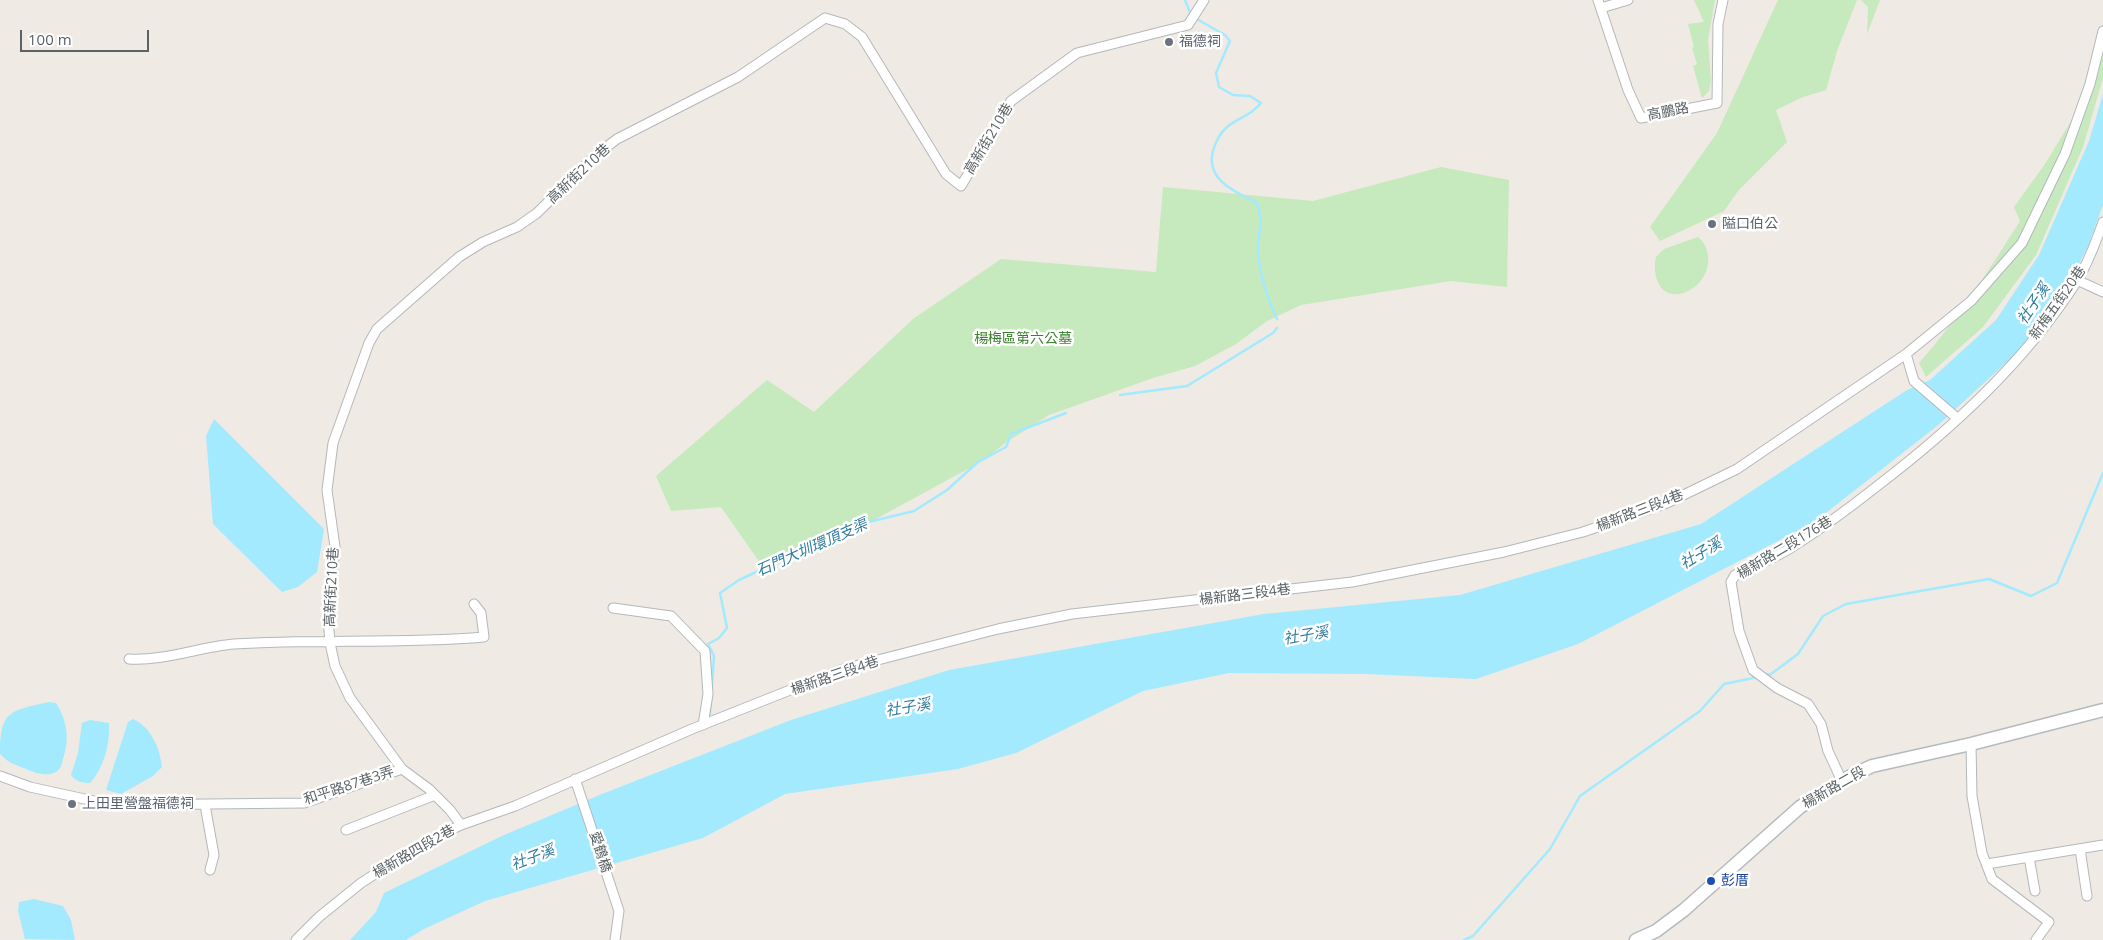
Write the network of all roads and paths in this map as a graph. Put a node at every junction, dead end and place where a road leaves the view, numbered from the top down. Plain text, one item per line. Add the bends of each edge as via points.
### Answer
1 (1204, 0) edge
2 (1628, 0) edge
3 (1723, 0) edge
4 (1600, 4) edge
5 (2103, 31) edge
6 (2103, 222) edge
7 (2077, 280) junction
8 (2103, 292) edge
9 (1906, 354) junction
10 (1956, 418) junction
11 (474, 604) dead end
12 (613, 608) dead end
13 (330, 643) junction
14 (129, 659) dead end
15 (2103, 710) edge
16 (703, 725) junction
17 (1971, 744) junction
18 (402, 769) junction
19 (0, 776) edge
20 (575, 779) junction
21 (1842, 781) junction
22 (435, 795) junction
23 (205, 805) junction
24 (461, 825) junction
25 (346, 830) dead end
26 (2103, 845) edge
27 (2080, 849) junction
28 (2029, 857) junction
29 (1987, 864) junction
30 (210, 870) dead end
31 (2035, 891) dead end
32 (2087, 896) dead end
33 (1656, 936) edge
34 (296, 940) edge
35 (615, 940) edge
36 (1636, 940) edge
37 (2036, 940) edge

1 - 13 street, 高新街210巷 via 1188,25 1077,53 1011,101 961,186 946,174 862,37 834,19 826,18 738,77 617,139 597,154 537,213 459,257 372,335 333,443 327,490 335,547 328,617
2 - 4 street
3 - 4 street, 高鵬路 via 1718,24 1717,103 1640,118
5 - 9 street, 楊新路三段4巷 via 2090,84 2065,154 2022,243 1971,301
6 - 7 street, 新梅五街20巷
7 - 8 street
7 - 10 street, 新梅五街20巷 via 2022,354
9 - 10 street via 1914,380
9 - 16 street, 楊新路三段4巷 via 1737,469 1667,503 1583,532 1504,552 1352,582 1072,614 998,629 843,670
10 - 21 street, 楊新路二段176巷 via 1934,442 1847,511 1787,550 1735,576 1731,582 1739,631 1753,670 1777,688 1808,704 1821,724 1828,751
11 - 13 street via 481,613 484,637
12 - 16 street via 671,616 705,651 708,694
13 - 14 street via 233,644 147,660
13 - 18 street, 高新街210巷 via 335,666 350,698
15 - 17 main road, 楊新路二段
16 - 20 street, 楊新路三段4巷
17 - 21 main road, 楊新路二段 via 1872,766
17 - 29 street via 1972,796 1982,853
18 - 22 street, 高新街210巷
18 - 23 street, 和平路87巷3弄 via 304,803
19 - 23 street, 和平路87巷3弄 via 30,787 112,805
20 - 24 street, 楊新路四段2巷 via 515,806
20 - 35 street, 愛鶴橋 via 619,911
21 - 33 main road, 楊新路二段 via 1784,820
22 - 24 street, 高新街210巷
22 - 25 street
23 - 30 street via 214,854
24 - 34 street, 楊新路四段2巷 via 424,843 361,883
26 - 27 street
27 - 28 street
27 - 32 street
28 - 29 street
28 - 31 street
29 - 37 street via 1992,879 2049,922
33 - 36 main road, 楊新路二段

